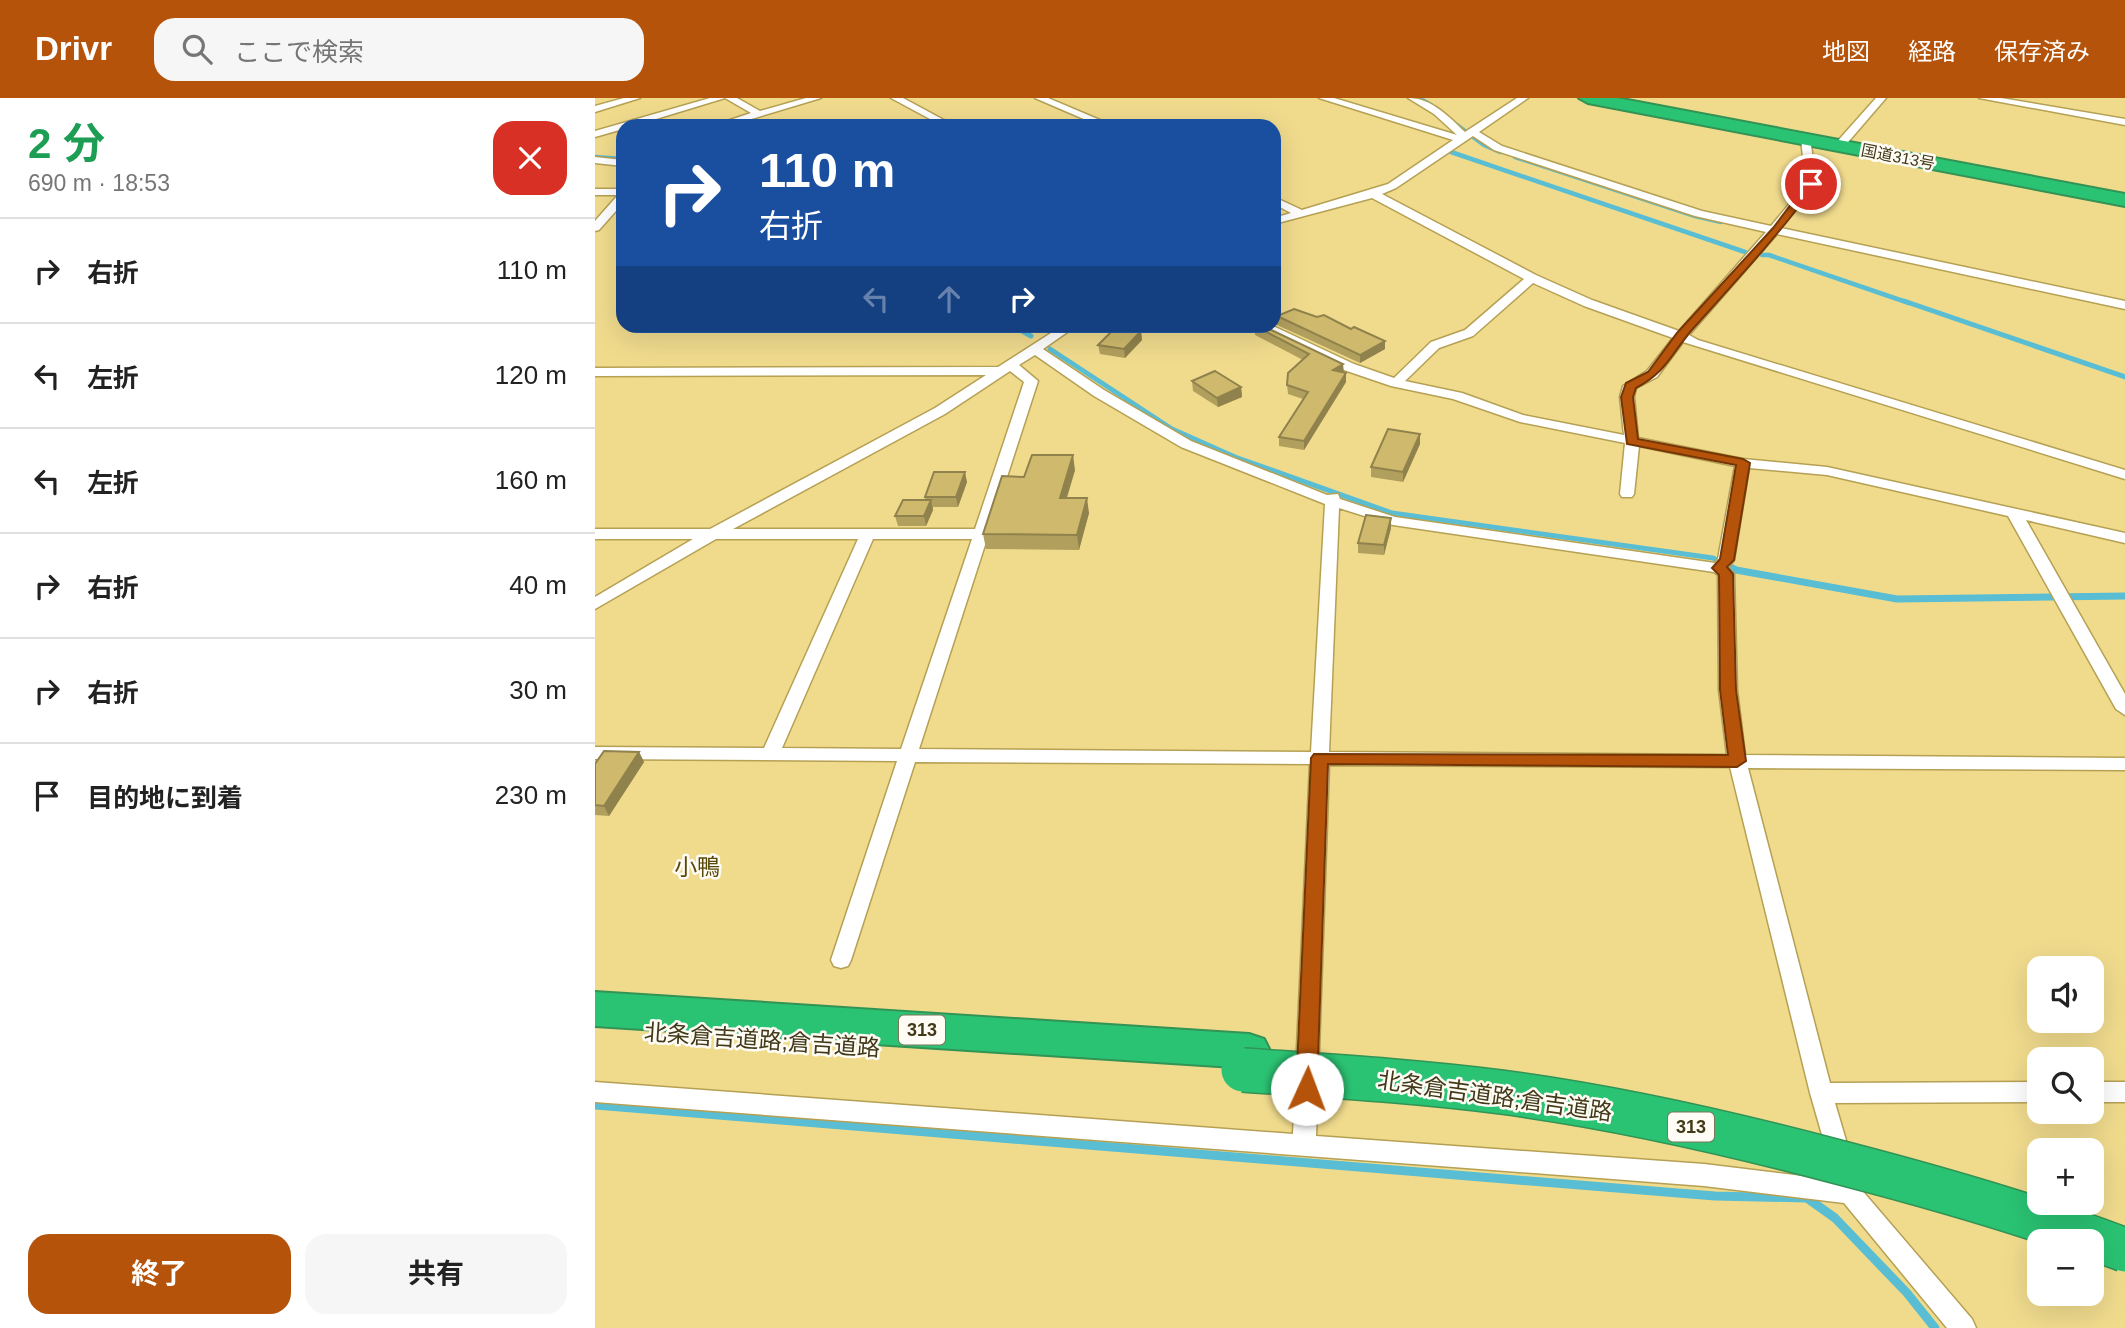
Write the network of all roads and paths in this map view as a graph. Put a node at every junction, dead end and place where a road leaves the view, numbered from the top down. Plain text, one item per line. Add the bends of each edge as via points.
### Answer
1 (635, 98) edge
2 (720, 98) edge
3 (730, 98) edge
4 (815, 98) edge
5 (896, 98) edge
6 (1040, 98) edge
7 (1324, 98) edge
8 (1413, 98) edge
9 (1523, 98) edge
10 (1588, 98) edge
11 (1881, 98) edge
12 (1984, 98) edge
13 (759, 114) junction
14 (607, 116) edge
15 (742, 119) edge
16 (936, 119) edge
17 (1092, 119) edge
18 (2125, 122) edge
19 (595, 134) edge
20 (1467, 136) junction
21 (1806, 139) junction
22 (1839, 146) junction
23 (616, 155) edge
24 (597, 161) edge
25 (616, 162) edge
26 (595, 192) edge
27 (616, 194) edge
28 (1373, 194) junction
29 (2125, 200) edge
30 (616, 202) edge
31 (1281, 204) edge
32 (1301, 214) junction
33 (1281, 219) edge
34 (595, 228) edge
35 (1774, 232) junction
36 (1532, 278) junction
37 (2125, 305) edge
38 (1058, 333) edge
39 (1279, 333) edge
40 (1681, 336) junction
41 (1033, 348) junction
42 (1003, 367) junction
43 (595, 372) edge
44 (1397, 383) junction
45 (1632, 442) junction
46 (1743, 463) junction
47 (2125, 475) edge
48 (1627, 494) dead end
49 (1332, 499) junction
50 (2014, 513) junction
51 (595, 534) edge
52 (979, 534) junction
53 (712, 535) junction
54 (867, 535) junction
55 (2125, 538) edge
56 (1723, 564) junction
57 (595, 604) edge
58 (2125, 709) edge
59 (595, 752) edge
60 (771, 753) junction
61 (911, 754) junction
62 (1320, 758) junction
63 (1737, 761) junction
64 (2125, 764) edge
65 (841, 960) dead end
66 (595, 1009) edge
67 (595, 1029) edge
68 (1246, 1061) junction
69 (595, 1092) edge
70 (2027, 1092) edge
71 (2104, 1092) edge
72 (2125, 1092) edge
73 (1821, 1093) junction
74 (1304, 1144) junction
75 (1850, 1193) junction
76 (2027, 1195) edge
77 (2086, 1215) edge
78 (2125, 1229) edge
79 (2125, 1250) edge
80 (1963, 1328) edge

1 - 14 street
2 - 14 street
3 - 13 street
4 - 13 street
5 - 16 street
6 - 17 street
7 - 20 street
8 - 20 street
9 - 20 street
10 - 21 highway, 国道313号
11 - 22 street
12 - 18 street
13 - 15 street
14 - 19 street
20 - 28 street
20 - 35 street via 1699,214
21 - 22 highway, 国道313号
21 - 35 street via 1811,184
22 - 29 highway, 国道313号
23 - 24 street
24 - 25 street
26 - 27 street
28 - 32 street
28 - 36 street
30 - 34 street
31 - 32 street
32 - 33 street
35 - 37 street
35 - 40 street
36 - 40 street
36 - 44 street via 1469,333 1435,345
38 - 41 street
39 - 44 street via 1349,367
40 - 45 street via 1652,374 1630,386
40 - 47 street
41 - 42 street
41 - 49 street via 1098,393 1186,443
42 - 43 street
42 - 52 street via 1031,381
42 - 53 street via 940,411
44 - 45 street via 1457,396 1520,418
45 - 46 street
45 - 48 street
46 - 50 street via 1827,471
46 - 56 street
49 - 56 street via 1393,521
49 - 62 street
50 - 55 street
50 - 58 street
51 - 53 street
52 - 54 street
52 - 61 street
53 - 54 street
53 - 57 street
54 - 60 street
56 - 63 street via 1728,690
59 - 60 street
60 - 61 street
61 - 62 street
61 - 65 street
62 - 63 street
62 - 74 street
63 - 64 street
63 - 73 street
66 - 68 highway, 北条倉吉道路;倉吉道路 / 313
67 - 68 highway, 北条倉吉道路;倉吉道路 / 313
68 - 76 highway, 北条倉吉道路;倉吉道路 / 313 via 1468,1071 1667,1102 1927,1164
68 - 79 highway, 北条倉吉道路;倉吉道路 / 313, bridge via 1537,1097 1672,1122 1832,1159 2073,1230
69 - 74 street
70 - 73 street
71 - 72 street
73 - 75 street
74 - 75 street via 1705,1175
75 - 80 street
77 - 78 highway

